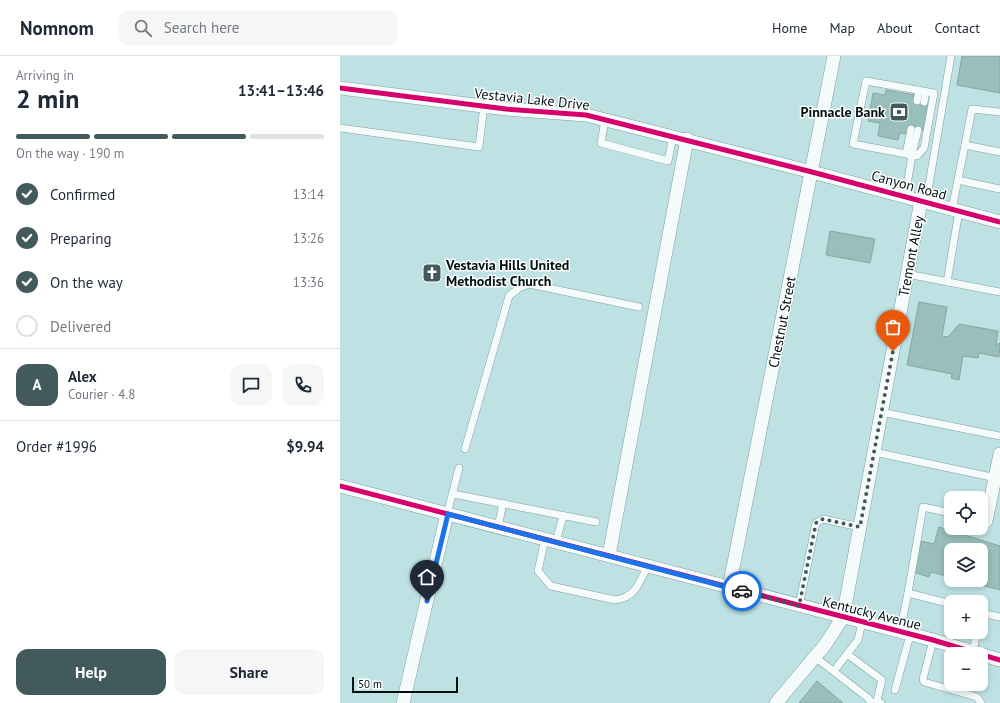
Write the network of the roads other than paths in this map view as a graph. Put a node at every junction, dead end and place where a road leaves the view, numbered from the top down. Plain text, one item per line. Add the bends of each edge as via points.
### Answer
1 (834, 56) edge
2 (951, 56) edge
3 (340, 88) edge
4 (922, 91) junction
5 (920, 101) dead end
6 (484, 106) junction
7 (1000, 112) edge
8 (605, 120) junction
9 (340, 128) edge
10 (914, 130) dead end
11 (673, 136) junction
12 (687, 139) junction
13 (965, 145) junction
14 (1000, 152) edge
15 (909, 155) junction
16 (812, 172) junction
17 (958, 180) junction
18 (1000, 189) edge
19 (905, 197) junction
20 (924, 202) junction
21 (956, 210) junction
22 (1000, 222) edge
23 (908, 274) junction
24 (947, 282) junction
25 (1000, 292) edge
26 (639, 307) dead end
27 (882, 412) junction
28 (1000, 436) edge
29 (465, 449) dead end
30 (874, 452) junction
31 (1000, 456) edge
32 (459, 468) dead end
33 (996, 478) junction
34 (340, 486) edge
35 (453, 494) junction
36 (503, 503) junction
37 (988, 504) edge
38 (944, 512) edge
39 (448, 514) junction
40 (563, 516) junction
41 (596, 522) dead end
42 (498, 527) junction
43 (860, 527) junction
44 (551, 540) junction
45 (608, 555) junction
46 (648, 566) junction
47 (729, 588) junction
48 (908, 593) junction
49 (944, 602) edge
50 (799, 606) junction
51 (988, 614) edge
52 (843, 617) junction
53 (1000, 617) edge
54 (862, 622) junction
55 (905, 633) junction
56 (932, 640) junction
57 (956, 647) edge
58 (847, 654) junction
59 (988, 656) edge
60 (815, 657) junction
61 (1000, 660) edge
62 (834, 671) junction
63 (895, 690) dead end
64 (778, 702) edge
65 (404, 703) edge
66 (872, 703) edge
67 (880, 703) edge
68 (981, 703) edge

1 - 16 street, Chestnut Street
2 - 20 lane, Tremont Alley
3 - 6 street, Vestavia Lake Drive
4 - 5 lane
4 - 15 lane via 934,93 924,148 917,156
4 - 15 lane via 866,81 853,144
6 - 8 street, Vestavia Lake Drive via 586,115
6 - 9 lane via 479,147
7 - 13 lane via 972,109
8 - 11 street, Vestavia Lake Drive
8 - 11 lane via 601,143 668,161
10 - 15 lane
11 - 12 street, Vestavia Lake Drive
12 - 16 street, Vestavia Lake Drive
12 - 45 street
13 - 14 lane
13 - 17 lane
15 - 19 lane
16 - 19 street, Canyon Road
16 - 47 street, Chestnut Street
17 - 18 lane
17 - 21 lane
19 - 20 street, Canyon Road
20 - 21 street, Canyon Road
20 - 23 street, Tremont Alley
21 - 22 street, Canyon Road
21 - 24 lane
23 - 24 lane
23 - 27 street, Tremont Alley
24 - 25 lane
26 - 29 lane via 529,284 509,296
27 - 28 lane
27 - 30 street, Tremont Alley
30 - 33 lane
30 - 43 street, Tremont Alley
31 - 33 street
32 - 35 lane
33 - 37 street
34 - 39 street, Kentucky Avenue
35 - 36 lane
35 - 39 lane
36 - 40 lane
36 - 42 lane
38 - 48 lane via 923,507
39 - 42 street, Kentucky Avenue
39 - 65 street
40 - 41 lane
40 - 44 lane
42 - 44 street, Kentucky Avenue
43 - 50 lane via 823,519 816,523
43 - 52 street, Tremont Alley
44 - 45 street, Kentucky Avenue
44 - 46 lane via 538,571 551,586 615,600 624,599 634,592
45 - 46 street, Kentucky Avenue
46 - 47 street, Kentucky Avenue
47 - 50 street, Kentucky Avenue
48 - 49 lane
48 - 55 lane
50 - 52 street, Kentucky Avenue
51 - 53 lane
52 - 54 street, Kentucky Avenue
52 - 60 street
54 - 55 street, Kentucky Avenue
54 - 58 lane via 858,640
55 - 56 street, Kentucky Avenue
55 - 63 lane
56 - 57 street, Kentucky Avenue
56 - 68 lane via 924,682 976,697
58 - 62 lane
58 - 67 lane via 882,680 877,700
59 - 61 street, Kentucky Avenue
60 - 62 lane
60 - 64 street
62 - 66 lane

